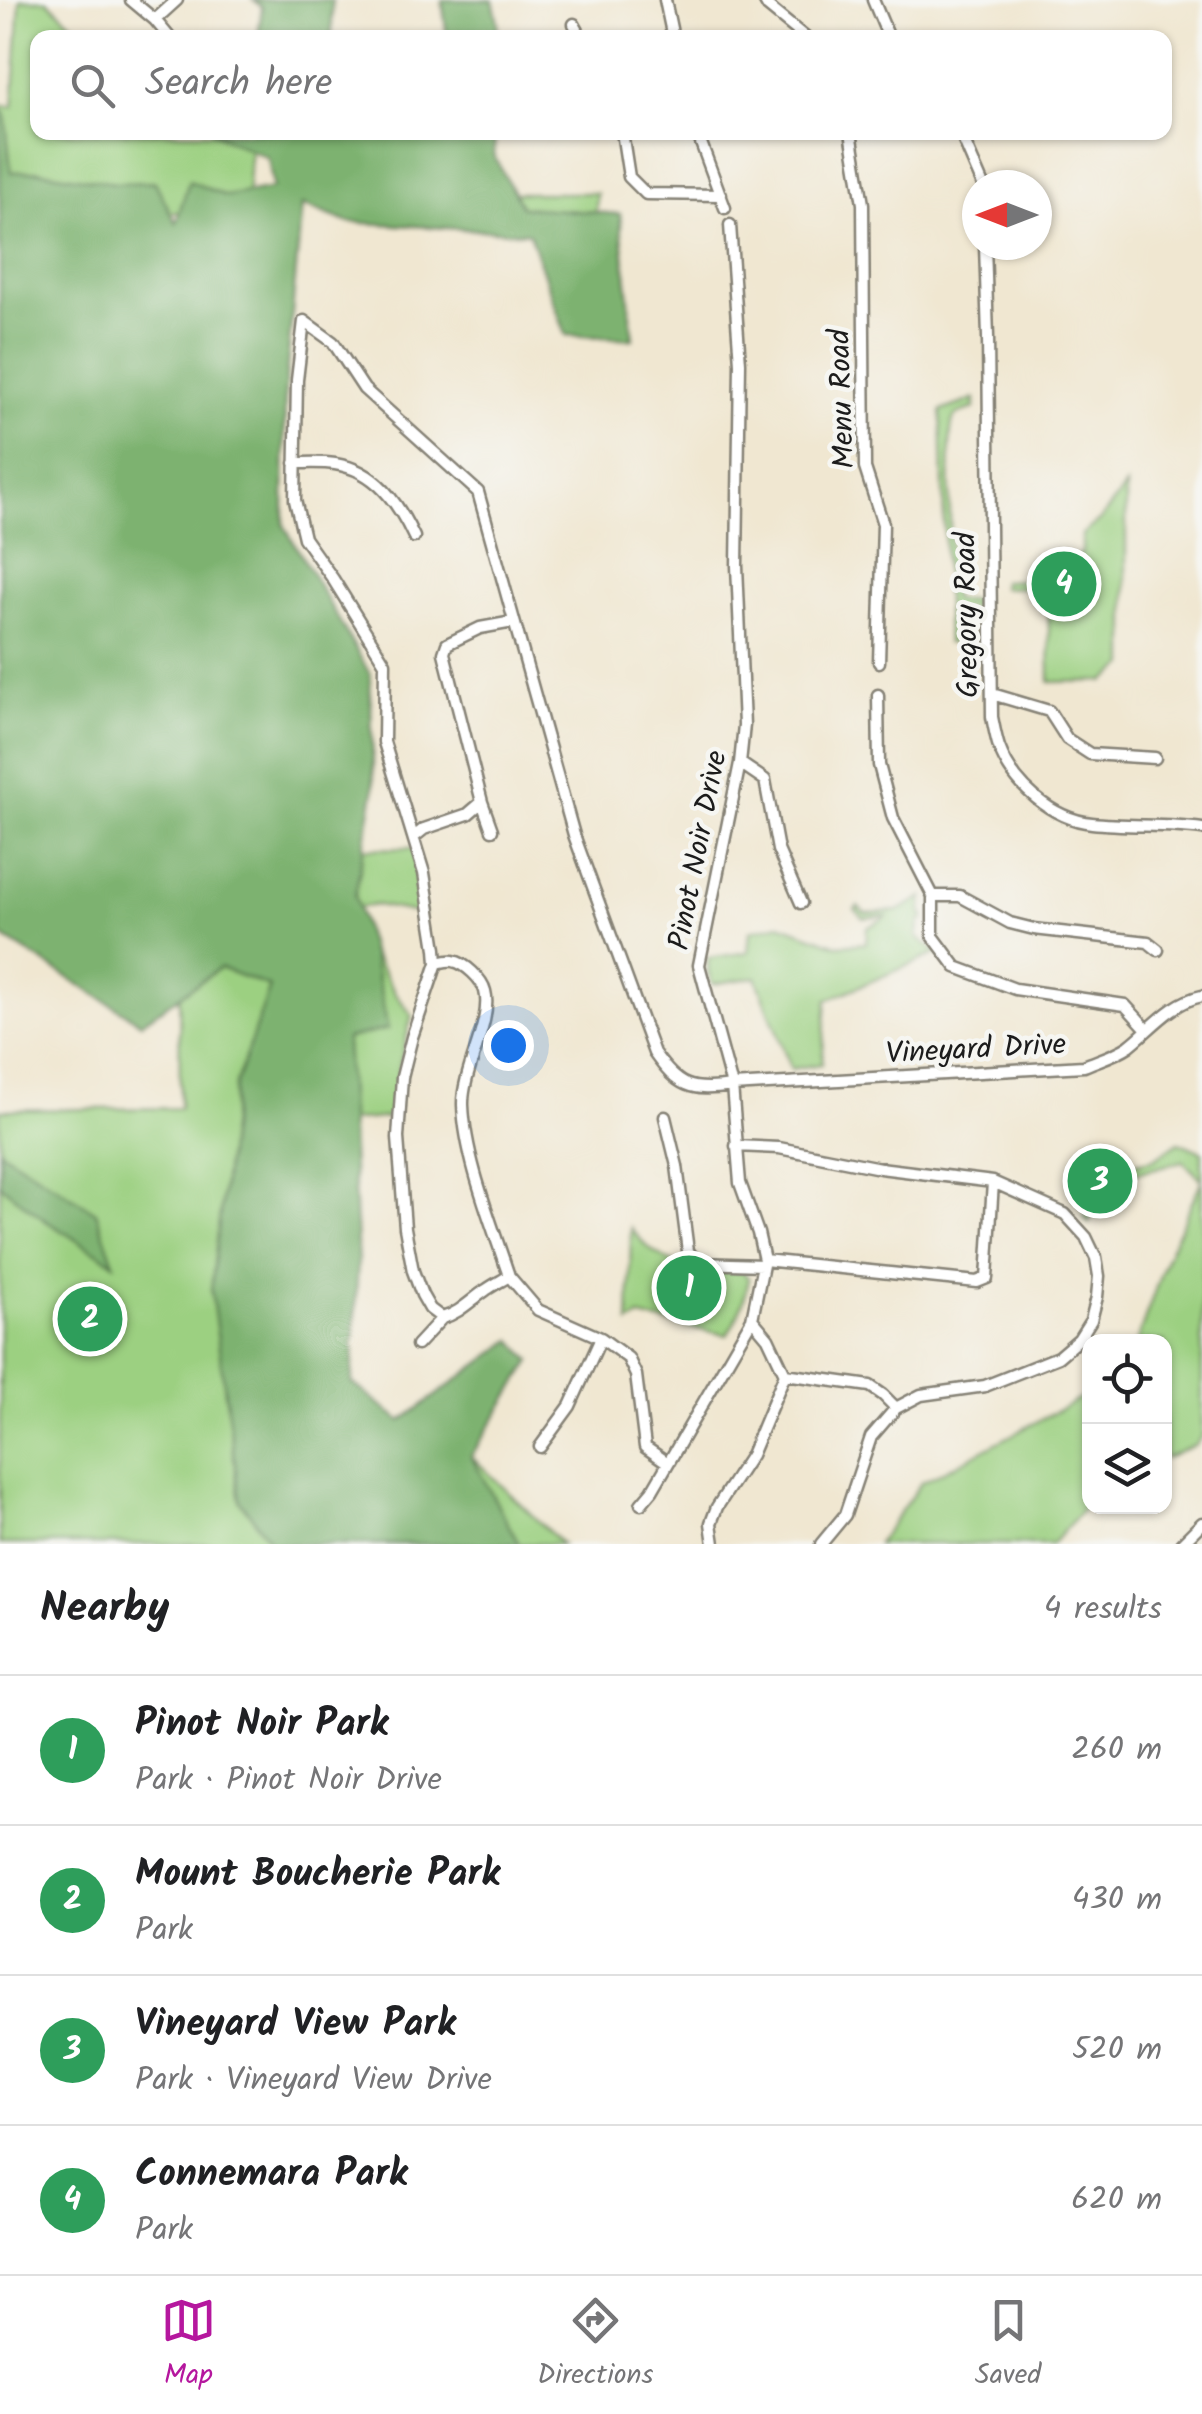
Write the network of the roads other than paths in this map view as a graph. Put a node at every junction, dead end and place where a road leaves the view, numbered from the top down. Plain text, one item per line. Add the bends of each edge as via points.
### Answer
1 (131, 0) edge
2 (177, 0) edge
3 (665, 0) edge
4 (764, 0) edge
5 (873, 0) edge
6 (155, 20) junction
7 (574, 24) dead end
8 (163, 30) edge
9 (577, 30) edge
10 (671, 30) edge
11 (796, 30) edge
12 (886, 30) edge
13 (623, 140) edge
14 (700, 140) edge
15 (852, 140) edge
16 (963, 140) edge
17 (976, 170) edge
18 (721, 195) junction
19 (725, 208) dead end
20 (730, 225) dead end
21 (985, 260) edge
22 (295, 463) junction
23 (414, 537) dead end
24 (513, 622) junction
25 (879, 662) dead end
26 (992, 694) junction
27 (878, 695) dead end
28 (1155, 758) dead end
29 (740, 764) junction
30 (482, 802) junction
31 (1202, 829) edge
32 (492, 830) dead end
33 (414, 837) junction
34 (933, 896) junction
35 (801, 903) dead end
36 (1158, 950) dead end
37 (437, 962) junction
38 (1202, 996) edge
39 (1146, 1029) junction
40 (732, 1086) junction
41 (665, 1117) dead end
42 (736, 1146) junction
43 (993, 1182) junction
44 (764, 1263) junction
45 (509, 1276) junction
46 (442, 1318) junction
47 (752, 1319) junction
48 (601, 1338) junction
49 (416, 1345) dead end
50 (785, 1374) junction
51 (896, 1408) junction
52 (540, 1447) dead end
53 (668, 1463) junction
54 (641, 1504) dead end
55 (1202, 1523) edge
56 (714, 1544) edge
57 (821, 1544) edge
58 (1181, 1544) edge

1 - 6 street
2 - 6 street
3 - 10 street
4 - 11 street
5 - 12 street
6 - 8 street
7 - 9 street
13 - 18 street via 629,178 646,194
14 - 18 street
15 - 25 street, Menu Road via 863,204 864,468 883,524
16 - 17 street
18 - 19 street
20 - 29 street, Pinot Noir Drive via 740,364
21 - 26 street, Gregory Road
22 - 23 street via 360,472 385,489
22 - 24 street, Vineyard Drive via 304,321 332,342 364,389 478,492
22 - 33 street via 294,500 304,538 385,663 384,742
24 - 30 street via 480,628 447,644 444,653
24 - 40 street, Vineyard Drive via 574,835 654,1053 672,1079 705,1090
26 - 28 street via 1049,711 1067,739 1090,754
26 - 31 street, Gregory Road via 1000,749 1012,772 1031,795 1063,816
27 - 34 street via 879,765 893,818
29 - 35 street via 765,780 778,850
29 - 40 street, Pinot Noir Drive via 699,966
30 - 32 street
30 - 33 street
33 - 37 street
34 - 36 street via 960,896 1034,929 1148,942
34 - 39 street via 933,936 956,967 1015,989 1125,1004
37 - 45 street via 455,961 485,989 463,1102 474,1167
37 - 46 street via 402,1077 398,1138 413,1272 430,1309
38 - 39 street, Vineyard Drive via 1187,999
39 - 40 street, Vineyard Drive via 1126,1048 1084,1066
40 - 42 street, Pinot Noir Drive
41 - 44 street via 688,1251 698,1263
42 - 43 street
42 - 44 street, Pinot Noir Drive
43 - 44 street via 987,1278 976,1282
43 - 51 street via 1064,1214 1086,1237 1098,1276 1090,1320 1058,1357 985,1386 921,1395
44 - 47 street, Pinot Noir Drive
45 - 46 street
45 - 48 street via 538,1310
46 - 49 street
47 - 50 street
47 - 53 street, Pinot Noir Drive
48 - 52 street via 570,1406
48 - 53 street via 628,1358 645,1446
50 - 51 street via 870,1386
50 - 56 street via 751,1455 717,1507
51 - 57 street via 871,1437 845,1515
53 - 54 street, Pinot Noir Drive
55 - 58 street

